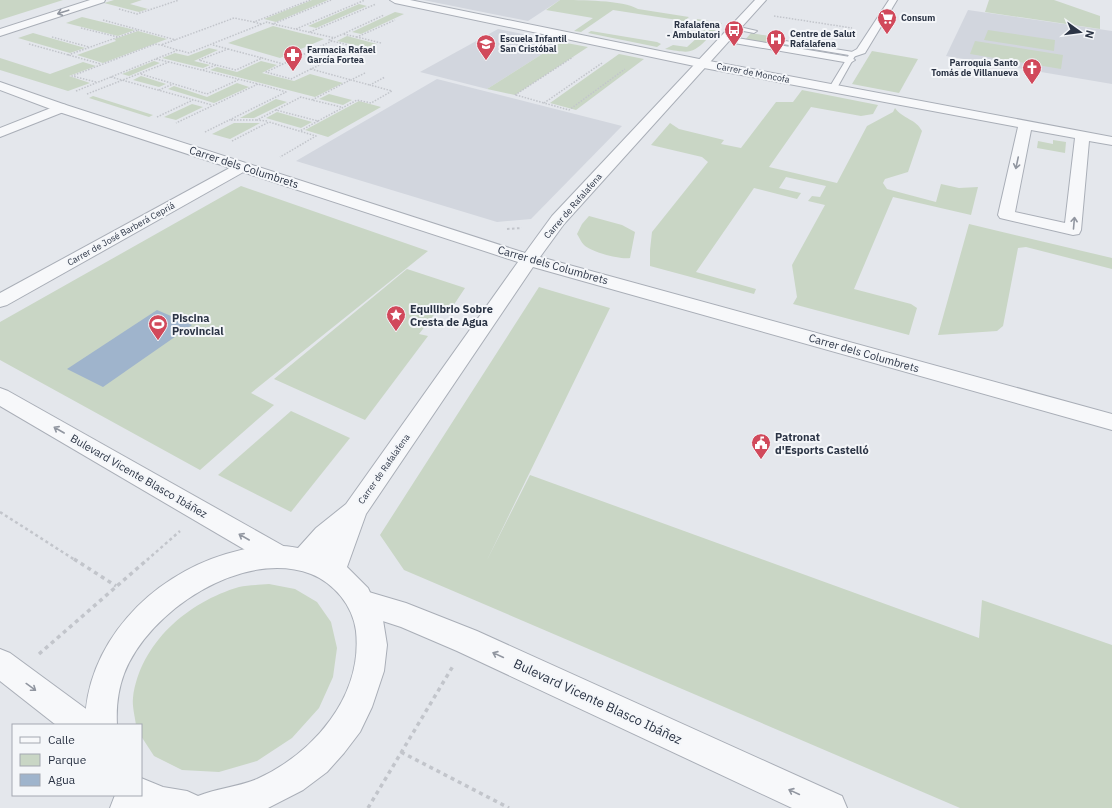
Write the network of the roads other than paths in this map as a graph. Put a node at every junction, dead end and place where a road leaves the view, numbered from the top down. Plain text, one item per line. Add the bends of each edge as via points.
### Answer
1 (100, 0) edge
2 (395, 0) edge
3 (761, 0) edge
4 (893, 0) edge
5 (735, 28) junction
6 (754, 31) dead end
7 (0, 33) edge
8 (737, 42) dead end
9 (779, 42) dead end
10 (851, 57) junction
11 (704, 64) junction
12 (0, 86) edge
13 (833, 88) junction
14 (61, 108) junction
15 (1025, 125) junction
16 (0, 133) edge
17 (1082, 136) junction
18 (1112, 141) edge
19 (242, 167) junction
20 (529, 260) junction
21 (0, 301) edge
22 (0, 396) edge
23 (1112, 422) edge
24 (355, 510) junction
25 (291, 558) junction
26 (332, 570) junction
27 (362, 602) junction
28 (8, 669) edge
29 (81, 724) edge
30 (100, 724) edge
31 (133, 796) edge
32 (142, 796) edge
33 (127, 808) edge
34 (177, 808) edge
35 (210, 808) edge
36 (830, 808) edge

1 -> 7 street
2 - 11 street, Carrer de Moncofa
3 - 5 street, Carrer de Rafalafena
4 - 10 street via 861,51
5 - 6 lane
5 - 11 street, Carrer de Rafalafena
8 - 10 street
9 - 10 lane
10 - 13 lane
11 - 13 street, Carrer de Moncofa
11 - 20 street, Carrer de Rafalafena via 558,220
12 - 14 street, Carrer dels Columbrets
13 - 15 street, Carrer de Moncofa
14 - 16 street
14 - 19 street, Carrer dels Columbrets
15 - 17 street, Carrer de Moncofa
15 -> 17 street via 1006,215 1073,230
17 - 18 street, Carrer de Moncofa
19 - 20 street, Carrer dels Columbrets
19 - 21 street, Carrer de José Barberá Cepriá
20 - 23 street, Carrer dels Columbrets
20 - 24 street, Carrer de Rafalafena
25 -> 22 street, Bulevard Vicente Blasco Ibáñez via 202,512
24 - 25 street, Carrer de Rafalafena via 325,536
24 - 26 street, Carrer de Rafalafena
25 - 26 street, Bulevard Vicente Blasco Ibáñez
25 - 30 street via 250,559 220,567 196,578 150,612 119,651 108,674
26 - 27 street via 351,586
27 - 35 street via 370,623 372,648 369,674 356,707 342,731 316,760 264,794
36 -> 27 street, Bulevard Vicente Blasco Ibáñez via 467,641 406,616
28 -> 29 street
31 - 33 street
32 - 34 street via 151,801

